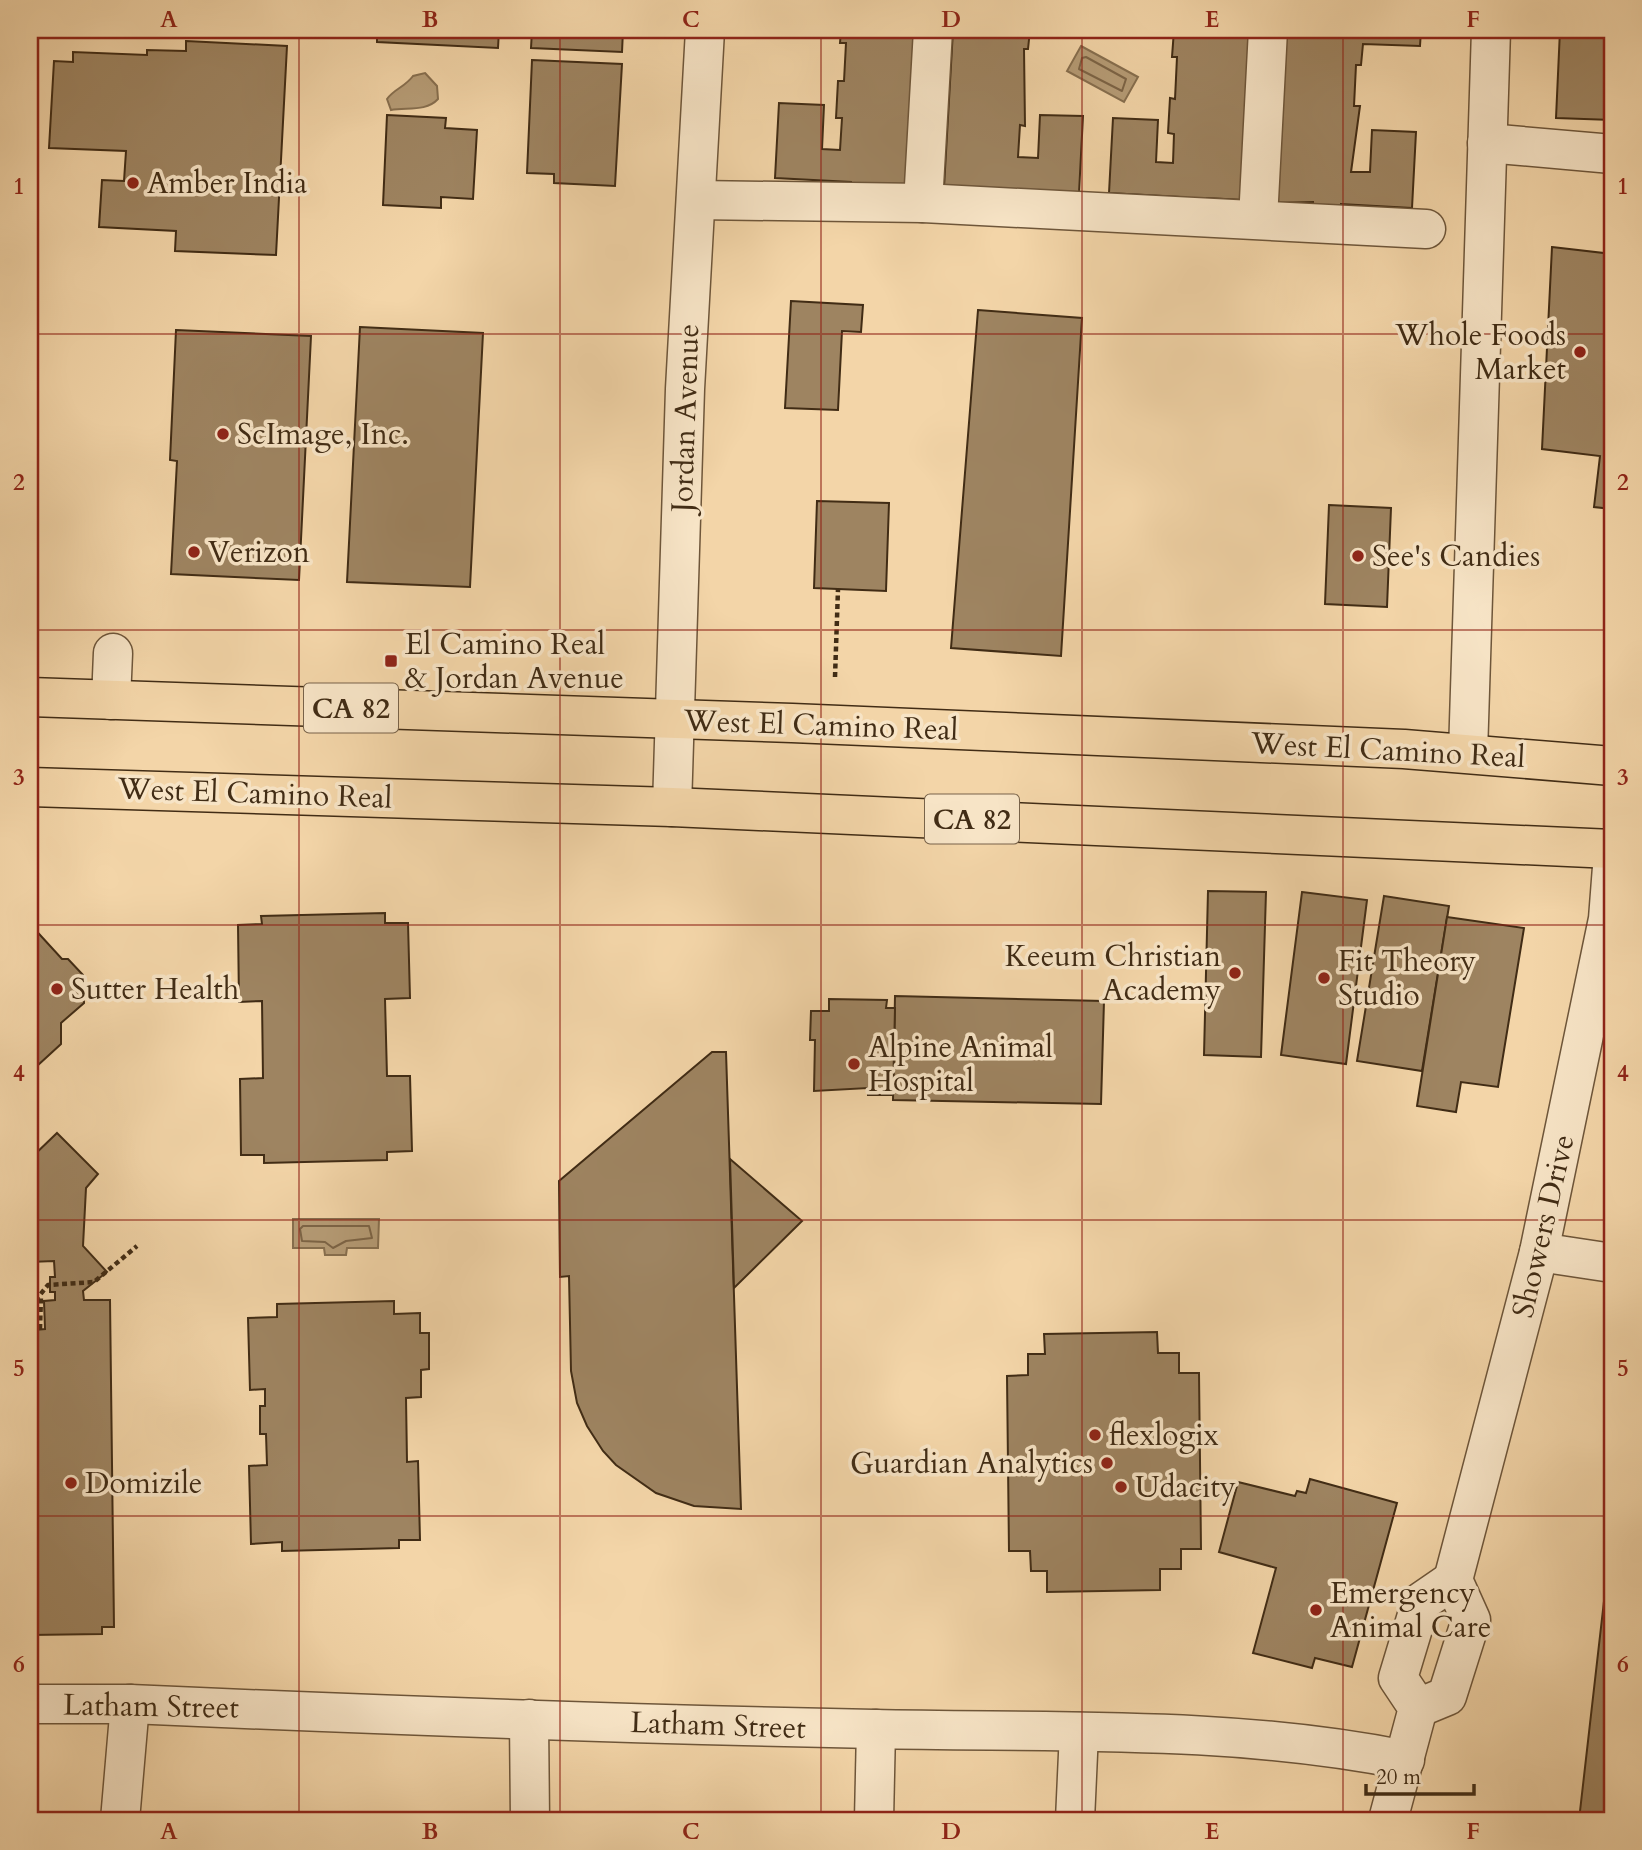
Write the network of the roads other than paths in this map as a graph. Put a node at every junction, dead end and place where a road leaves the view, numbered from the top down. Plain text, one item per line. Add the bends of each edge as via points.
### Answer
1 (705, 30) edge
2 (933, 30) edge
3 (1268, 30) edge
4 (1490, 30) edge
5 (1487, 143) junction
6 (1612, 154) edge
7 (696, 200) junction
8 (923, 203) junction
9 (1258, 219) junction
10 (1426, 229) dead end
11 (113, 653) dead end
12 (30, 697) edge
13 (111, 700) junction
14 (672, 720) junction
15 (1468, 753) junction
16 (1612, 766) edge
17 (30, 787) edge
18 (672, 807) junction
19 (1612, 849) edge
20 (1612, 867) edge
21 (1539, 1252) junction
22 (1612, 1263) edge
23 (1453, 1580) junction
24 (30, 1704) edge
25 (130, 1704) junction
26 (1418, 1708) junction
27 (529, 1719) junction
28 (876, 1729) junction
29 (1079, 1732) junction
30 (1405, 1760) junction
31 (120, 1820) edge
32 (530, 1820) edge
33 (874, 1820) edge
34 (1075, 1820) edge
35 (1388, 1820) edge

1 - 7 street, Jordan Avenue
2 - 8 street
3 - 9 street
4 - 5 street
5 - 6 street
5 - 15 street
7 - 8 street
7 - 14 street, Jordan Avenue
8 - 9 street
9 - 10 street
11 - 13 street
12 - 13 main road, West El Camino Real / CA 82
13 - 14 main road, West El Camino Real / CA 82
14 - 15 main road, West El Camino Real / CA 82
14 - 18 street, Jordan Avenue
15 - 16 main road, West El Camino Real / CA 82
17 - 18 main road, West El Camino Real / CA 82
18 - 19 main road, West El Camino Real / CA 82
20 - 21 street, Showers Drive via 1608,919
21 - 22 street
21 - 23 street, Showers Drive
23 - 26 street via 1421,1602 1403,1656 1398,1678
23 - 26 street via 1471,1620 1447,1696
24 - 25 street, Latham Street
25 - 27 street, Latham Street
25 - 31 street
26 - 30 street
27 - 28 street, Latham Street
27 - 32 street
28 - 29 street, Latham Street
28 - 33 street
29 - 30 street, Latham Street via 1324,1744
29 - 34 street
30 - 35 street

